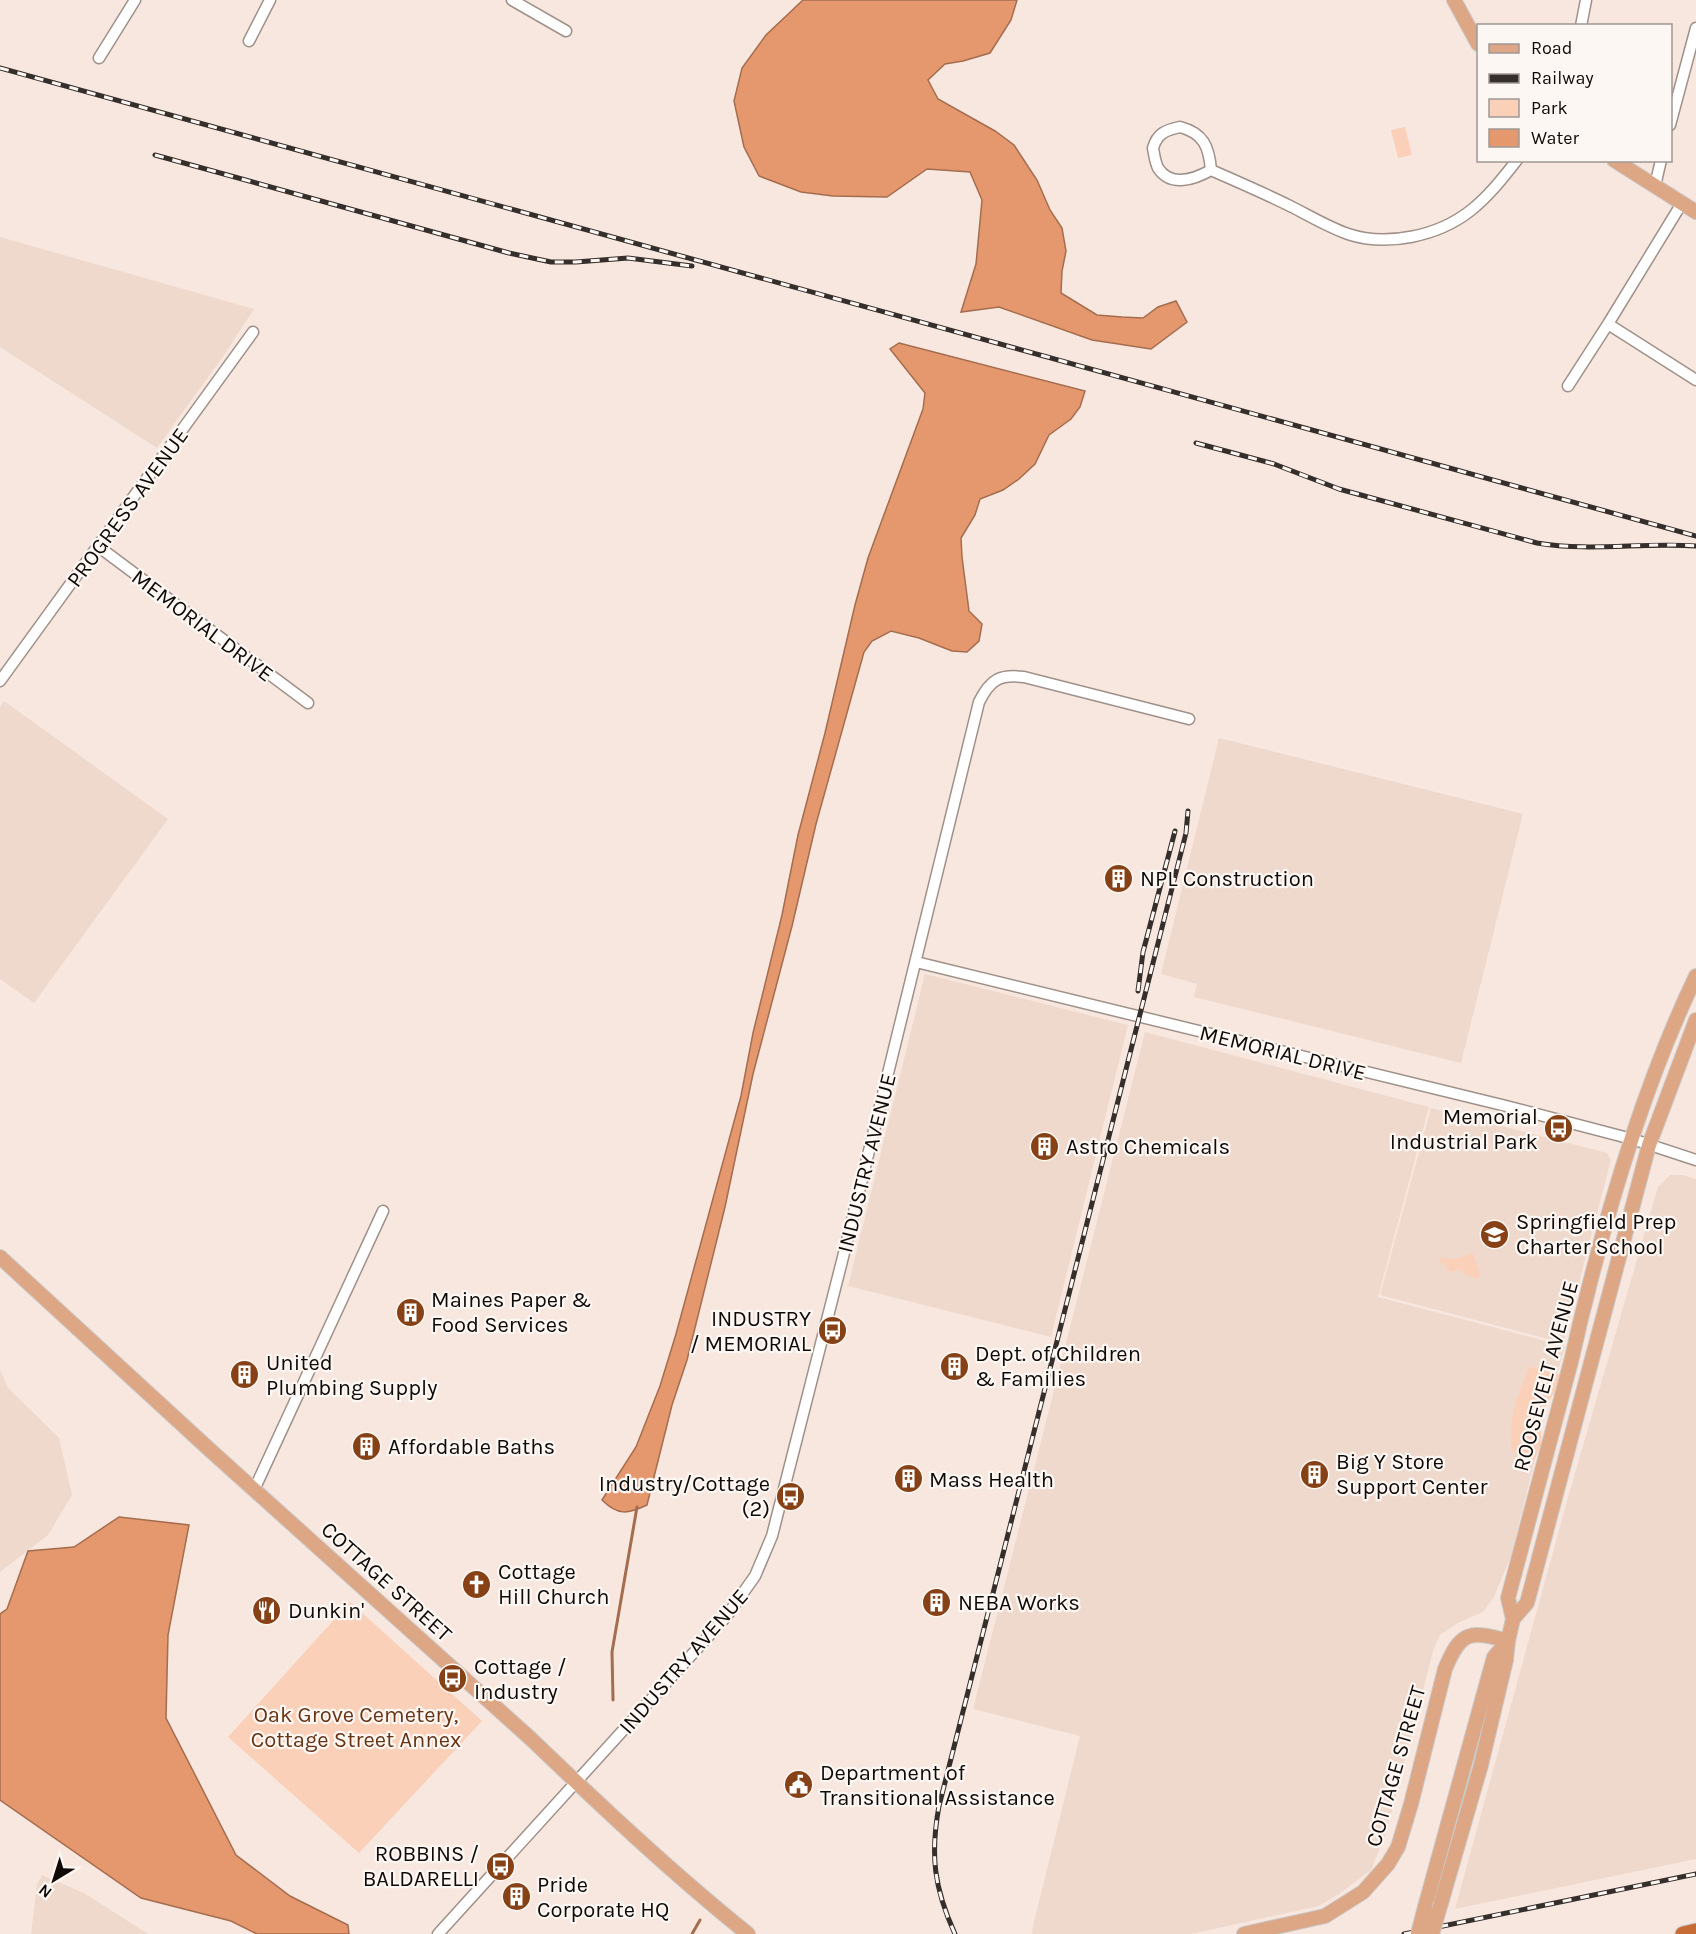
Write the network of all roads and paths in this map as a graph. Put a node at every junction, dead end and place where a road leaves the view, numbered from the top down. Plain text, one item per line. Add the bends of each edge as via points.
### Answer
1 (135, 0) edge
2 (270, 0) edge
3 (512, 0) edge
4 (1586, 0) edge
5 (1454, 1) edge
6 (1581, 24) edge
7 (1696, 28) edge
8 (566, 31) dead end
9 (249, 41) dead end
10 (1477, 41) edge
11 (99, 58) dead end
12 (1672, 121) edge
13 (1515, 162) edge
14 (1617, 162) edge
15 (1661, 162) edge
16 (1211, 170) junction
17 (1655, 186) junction
18 (1682, 203) junction
19 (1696, 212) edge
20 (1608, 324) junction
21 (254, 332) dead end
22 (1696, 380) edge
23 (1568, 386) dead end
24 (99, 547) junction
25 (0, 681) edge
26 (308, 703) dead end
27 (1189, 719) dead end
28 (916, 962) junction
29 (1696, 976) edge
30 (1696, 1020) edge
31 (1632, 1138) junction
32 (1649, 1145) junction
33 (1696, 1160) edge
34 (383, 1211) dead end
35 (0, 1257) edge
36 (1569, 1369) junction
37 (1589, 1375) junction
38 (1543, 1466) junction
39 (1563, 1471) junction
40 (254, 1490) junction
41 (1513, 1619) junction
42 (1508, 1641) junction
43 (574, 1782) junction
44 (1696, 1930) edge
45 (438, 1934) edge
46 (748, 1934) edge
47 (1244, 1934) edge
48 (1418, 1934) edge
49 (1432, 1934) edge
50 (1683, 1934) edge

1 - 11 street
2 - 9 street
3 - 8 street
4 - 6 street
5 - 10 main road
7 - 12 street
13 - 16 street via 1470,211 1448,224 1397,239 1351,235
14 - 17 main road
15 - 17 street
16 - 16 street via 1183,181 1166,177 1157,166 1155,141 1168,129 1193,130 1210,154
17 - 18 main road
18 - 19 main road
18 - 20 street
20 - 22 street
20 - 23 street
21 - 24 street, PROGRESS AVENUE
24 - 25 street, PROGRESS AVENUE
24 - 26 street, MEMORIAL DRIVE
27 - 28 street, INDUSTRY AVENUE via 1024,677 1008,675 992,683 979,702
28 - 31 street, MEMORIAL DRIVE
28 - 43 street, INDUSTRY AVENUE via 770,1544 748,1588 726,1617
29 - 31 main road, ROOSEVELT AVENUE
30 - 32 main road, ROOSEVELT AVENUE
31 - 32 street, MEMORIAL DRIVE
31 - 36 main road, ROOSEVELT AVENUE
32 - 33 street, MEMORIAL DRIVE
32 - 37 main road, ROOSEVELT AVENUE
34 - 40 street
35 - 40 main road, COTTAGE STREET
36 - 37 main road
36 - 38 main road, ROOSEVELT AVENUE
37 - 39 main road, ROOSEVELT AVENUE
38 - 39 main road
38 - 41 main road, ROOSEVELT AVENUE via 1508,1598
39 - 41 main road, ROOSEVELT AVENUE via 1527,1603
40 - 43 main road, COTTAGE STREET
41 - 42 main road, ROOSEVELT AVENUE
42 - 47 main road, COTTAGE STREET via 1474,1635 1454,1648 1398,1847 1376,1879 1354,1900 1325,1916
42 - 48 main road, ROOSEVELT AVENUE, bridge via 1494,1657
42 - 49 main road, ROOSEVELT AVENUE, bridge via 1483,1754
43 - 45 street, INDUSTRY AVENUE
43 - 46 main road, COTTAGE STREET
44 - 50 highway

